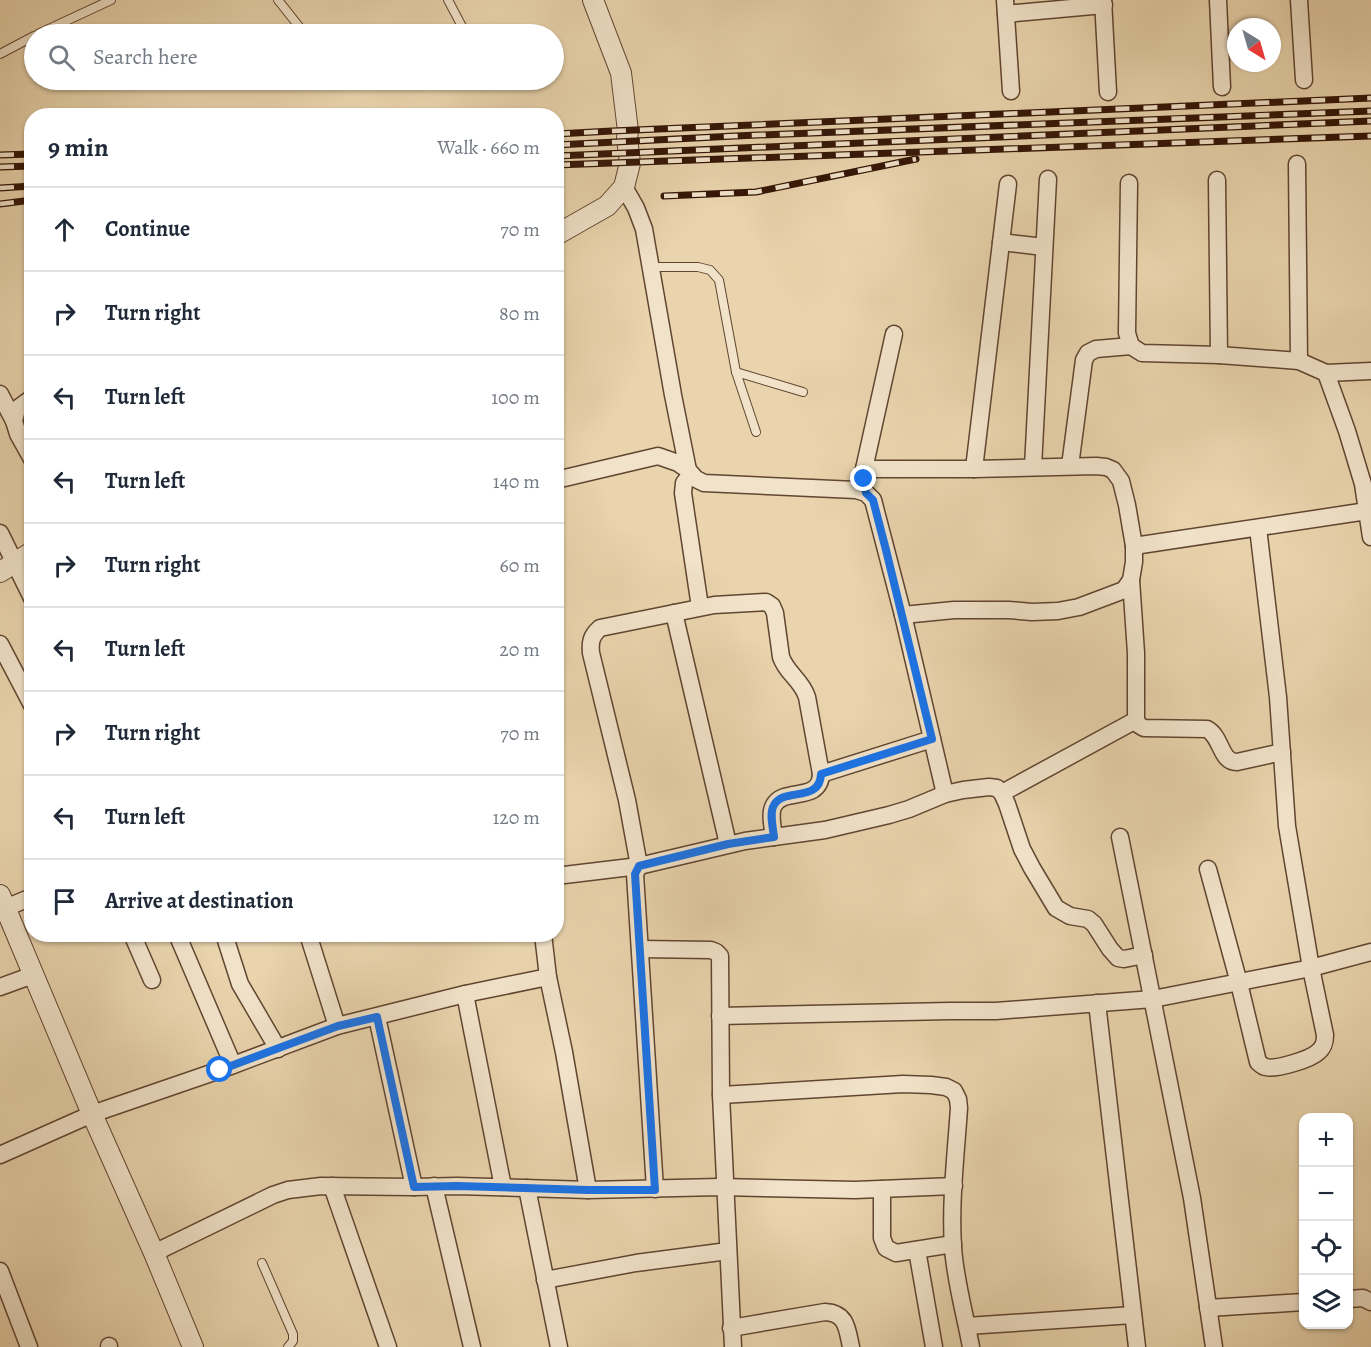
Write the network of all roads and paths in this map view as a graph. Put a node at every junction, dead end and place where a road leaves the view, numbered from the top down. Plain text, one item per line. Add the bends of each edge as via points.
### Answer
1 (111, 0) edge
2 (278, 0) edge
3 (448, 0) edge
4 (593, 0) edge
5 (1218, 0) edge
6 (1299, 0) edge
7 (1104, 3) edge
8 (1005, 7) edge
9 (60, 24) edge
10 (297, 24) edge
11 (461, 24) edge
12 (24, 41) edge
13 (0, 54) edge
14 (1304, 80) dead end
15 (1222, 87) dead end
16 (1011, 91) dead end
17 (1108, 92) dead end
18 (1297, 164) dead end
19 (1048, 179) dead end
20 (1217, 180) dead end
21 (1130, 183) dead end
22 (1008, 184) dead end
23 (624, 187) junction
24 (564, 230) edge
25 (1001, 242) junction
26 (1044, 246) junction
27 (651, 267) junction
28 (894, 334) dead end
29 (1131, 346) junction
30 (1219, 355) junction
31 (1299, 361) junction
32 (1371, 371) edge
33 (736, 372) junction
34 (1326, 373) junction
35 (803, 392) dead end
36 (0, 394) edge
37 (24, 404) edge
38 (14, 421) junction
39 (756, 432) dead end
40 (24, 445) edge
41 (1070, 466) junction
42 (1033, 467) junction
43 (864, 469) junction
44 (974, 469) junction
45 (689, 472) junction
46 (564, 478) edge
47 (866, 493) junction
48 (1367, 511) junction
49 (1258, 528) junction
50 (0, 533) edge
51 (1371, 537) edge
52 (1134, 546) junction
53 (16, 562) edge
54 (24, 580) edge
55 (1131, 580) junction
56 (700, 607) junction
57 (674, 613) junction
58 (903, 615) junction
59 (0, 644) edge
60 (24, 690) edge
61 (1136, 720) junction
62 (932, 739) junction
63 (1282, 752) junction
64 (821, 774) junction
65 (1002, 793) junction
66 (945, 794) junction
67 (774, 837) junction
68 (1120, 837) dead end
69 (728, 844) junction
70 (639, 866) junction
71 (1208, 869) dead end
72 (564, 875) edge
73 (24, 898) edge
74 (3, 901) edge
75 (135, 942) edge
76 (180, 942) edge
77 (227, 942) edge
78 (311, 942) edge
79 (544, 942) edge
80 (640, 949) junction
81 (1371, 952) edge
82 (1144, 955) junction
83 (1311, 968) junction
84 (33, 975) junction
85 (548, 976) junction
86 (152, 980) dead end
87 (1239, 983) junction
88 (0, 987) edge
89 (465, 994) junction
90 (1153, 999) junction
91 (1097, 1004) junction
92 (720, 1016) junction
93 (377, 1017) junction
94 (338, 1026) junction
95 (278, 1048) junction
96 (233, 1065) junction
97 (721, 1095) junction
98 (92, 1114) junction
99 (0, 1155) edge
100 (954, 1185) junction
101 (332, 1186) junction
102 (434, 1186) junction
103 (414, 1187) junction
104 (503, 1187) junction
105 (725, 1187) junction
106 (527, 1188) junction
107 (882, 1189) junction
108 (588, 1190) junction
109 (655, 1190) junction
110 (953, 1244) junction
111 (917, 1250) junction
112 (728, 1251) junction
113 (154, 1253) junction
114 (262, 1263) dead end
115 (0, 1271) edge
116 (545, 1280) junction
117 (1353, 1299) edge
118 (1299, 1302) edge
119 (1371, 1302) edge
120 (1208, 1308) junction
121 (1133, 1315) junction
122 (967, 1326) junction
123 (731, 1328) junction
124 (29, 1347) edge
125 (193, 1347) edge
126 (288, 1347) edge
127 (388, 1347) edge
128 (472, 1347) edge
129 (559, 1347) edge
130 (733, 1347) edge
131 (851, 1347) edge
132 (934, 1347) edge
133 (971, 1347) edge
134 (1137, 1347) edge
135 (1214, 1347) edge

1 - 9 lane
2 - 10 lane
3 - 11 lane
4 - 23 street via 621,73 630,163
5 - 15 street
6 - 14 street
7 - 8 street
7 - 17 street
8 - 16 street
12 - 13 lane
18 - 31 street
19 - 26 street
20 - 30 street
21 - 29 street via 1127,333
22 - 25 street
23 - 24 street via 607,206
23 - 27 street via 644,229
25 - 26 street
25 - 44 street
26 - 42 street
27 - 33 lane via 698,267 710,270 719,280
27 - 45 street
28 - 43 street
29 - 30 street via 1142,353
29 - 41 street via 1096,349 1084,360
30 - 31 street
31 - 34 street
32 - 34 street
33 - 35 lane
33 - 39 lane
34 - 48 street via 1360,473
36 - 38 street
37 - 38 street via 17,409
38 - 40 street
41 - 42 street
41 - 52 street via 1113,470 1121,481
42 - 44 street
43 - 44 street
43 - 47 street
45 - 46 street via 658,456
45 - 47 street via 704,483
45 - 56 street via 683,493
47 - 58 street via 873,500
48 - 49 street
48 - 51 street
49 - 52 street
49 - 63 street
50 - 53 street
52 - 55 street
53 - 54 street
55 - 58 street via 1124,590 1109,597 1058,611 954,610
55 - 61 street
56 - 57 street
56 - 64 street via 765,602 772,606 781,657 807,697
57 - 69 street
57 - 70 street via 600,628 591,640
58 - 62 street
59 - 60 street
61 - 63 street via 1144,728 1207,729 1231,762
61 - 65 street
62 - 64 street
62 - 66 street
63 - 83 street via 1287,826
64 - 67 street via 816,788 774,804
65 - 66 street via 989,787
65 - 82 street via 1022,849 1056,908 1070,916 1088,919 1118,958
66 - 67 street via 889,815
67 - 69 street
68 - 82 street
69 - 70 street
70 - 72 street
70 - 80 street via 635,874
71 - 87 street
73 - 74 street
74 - 84 street
75 - 86 street
76 - 96 street
77 - 95 street via 240,984
78 - 94 street
79 - 85 street
80 - 92 street via 716,951 720,956
80 - 109 street
81 - 83 street
82 - 90 street
83 - 87 street
83 - 87 street via 1326,1035 1324,1044 1310,1058 1275,1067 1258,1062
84 - 88 street
84 - 98 street
85 - 89 street
85 - 108 street
87 - 90 street
89 - 93 street
89 - 104 street
90 - 91 street
90 - 120 street via 1192,1198
91 - 92 street via 996,1011
91 - 121 street
92 - 97 street
93 - 94 street
93 - 103 street
94 - 95 street
95 - 96 street
96 - 98 street
97 - 100 street via 903,1084 946,1087 954,1091 959,1108
97 - 105 street
98 - 99 street
98 - 113 street
100 - 107 street
100 - 110 street
101 - 103 street
101 - 113 street via 273,1195
101 - 127 street
102 - 103 street
102 - 104 street
102 - 128 street
104 - 106 street
105 - 107 street
105 - 109 street
105 - 112 street
106 - 108 street
106 - 116 street
107 - 111 street via 882,1238 886,1248 896,1253
108 - 109 street
110 - 111 street
110 - 122 street
111 - 132 street
112 - 116 street
112 - 123 street
113 - 125 street
114 - 126 lane via 293,1334
115 - 124 street
116 - 129 street
117 - 119 street
118 - 120 street
120 - 135 street
121 - 122 street
121 - 134 street
122 - 133 street
123 - 130 street
123 - 131 street via 834,1313 843,1319

